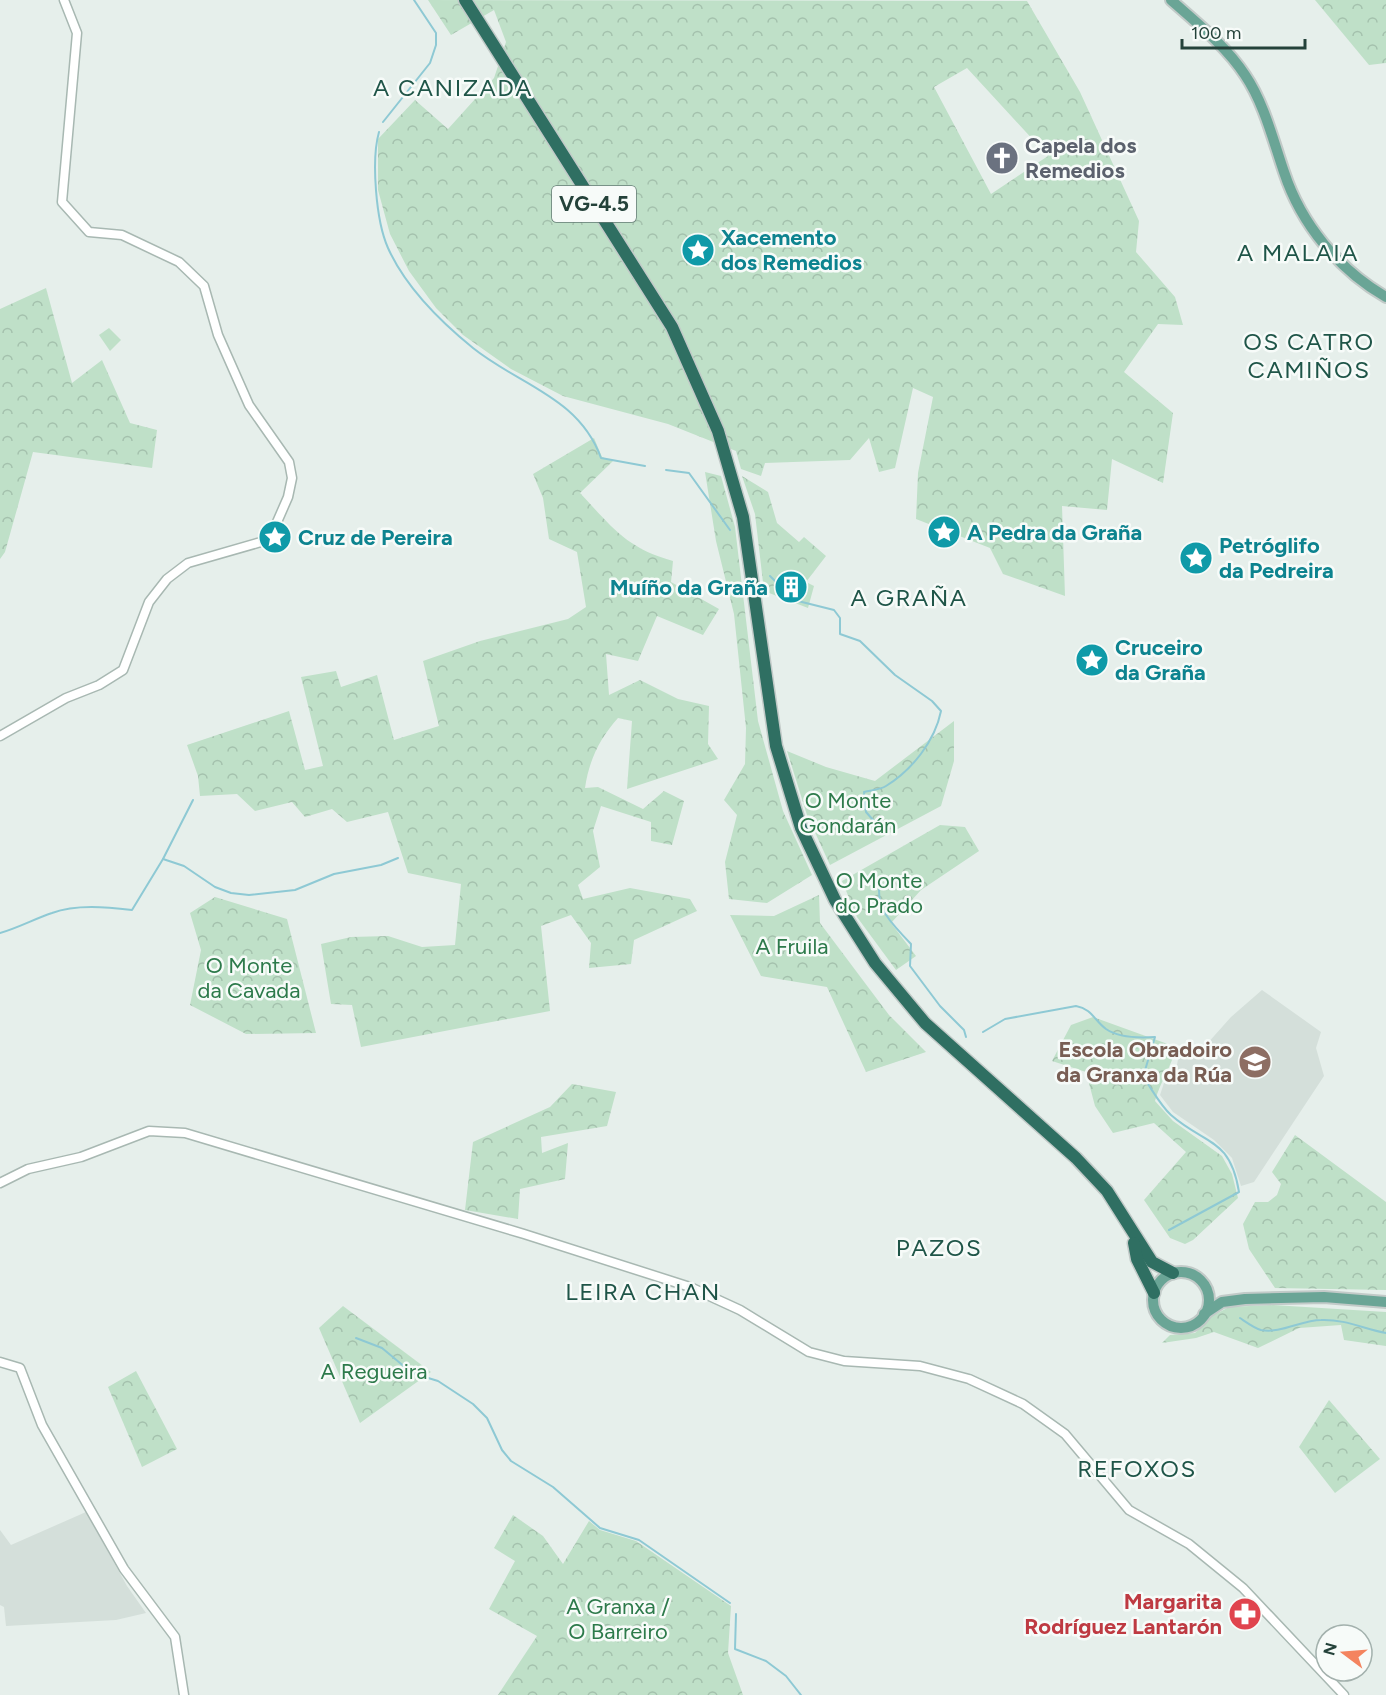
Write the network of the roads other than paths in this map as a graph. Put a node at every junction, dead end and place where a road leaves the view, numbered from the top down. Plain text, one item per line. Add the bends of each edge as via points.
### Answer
1 (64, 0) edge
2 (459, 0) edge
3 (465, 0) edge
4 (1171, 0) edge
5 (490, 39) junction
6 (1386, 297) edge
7 (0, 736) edge
8 (0, 1184) edge
9 (1133, 1236) junction
10 (1173, 1273) junction
11 (1207, 1291) junction
12 (1154, 1293) junction
13 (1230, 1300) junction
14 (1386, 1302) edge
15 (1204, 1314) junction
16 (0, 1362) edge
17 (184, 1695) edge
18 (1344, 1695) edge

1 - 7 street via 77,33 62,202 89,232 122,235 180,262 204,286 218,335 249,405 290,462 292,478 274,528 261,542 188,563 167,579 149,602 123,670
2 - 5 highway
3 - 5 highway, VG-4.5
4 - 6 main road via 1221,45 1244,74 1296,199 1326,248 1368,287
5 - 9 highway, VG-4.5 via 672,327 718,430 743,518 776,746 801,828 835,900 875,963 925,1023 1077,1158 1107,1191
8 - 18 street via 28,1169 81,1157 149,1131 185,1133 524,1234 702,1292 809,1352 844,1361 920,1366 969,1379 1023,1404 1065,1434 1129,1510 1189,1544 1244,1588
9 - 10 highway via 1152,1262
9 - 12 highway via 1137,1258
10 - 11 main road via 1196,1277
10 - 12 main road via 1165,1277
11 - 13 main road
11 - 15 main road
12 - 15 main road via 1156,1312 1172,1326 1191,1326
13 - 14 main road via 1314,1297
13 - 15 main road
16 - 17 street via 20,1368 42,1425 124,1569 175,1637

